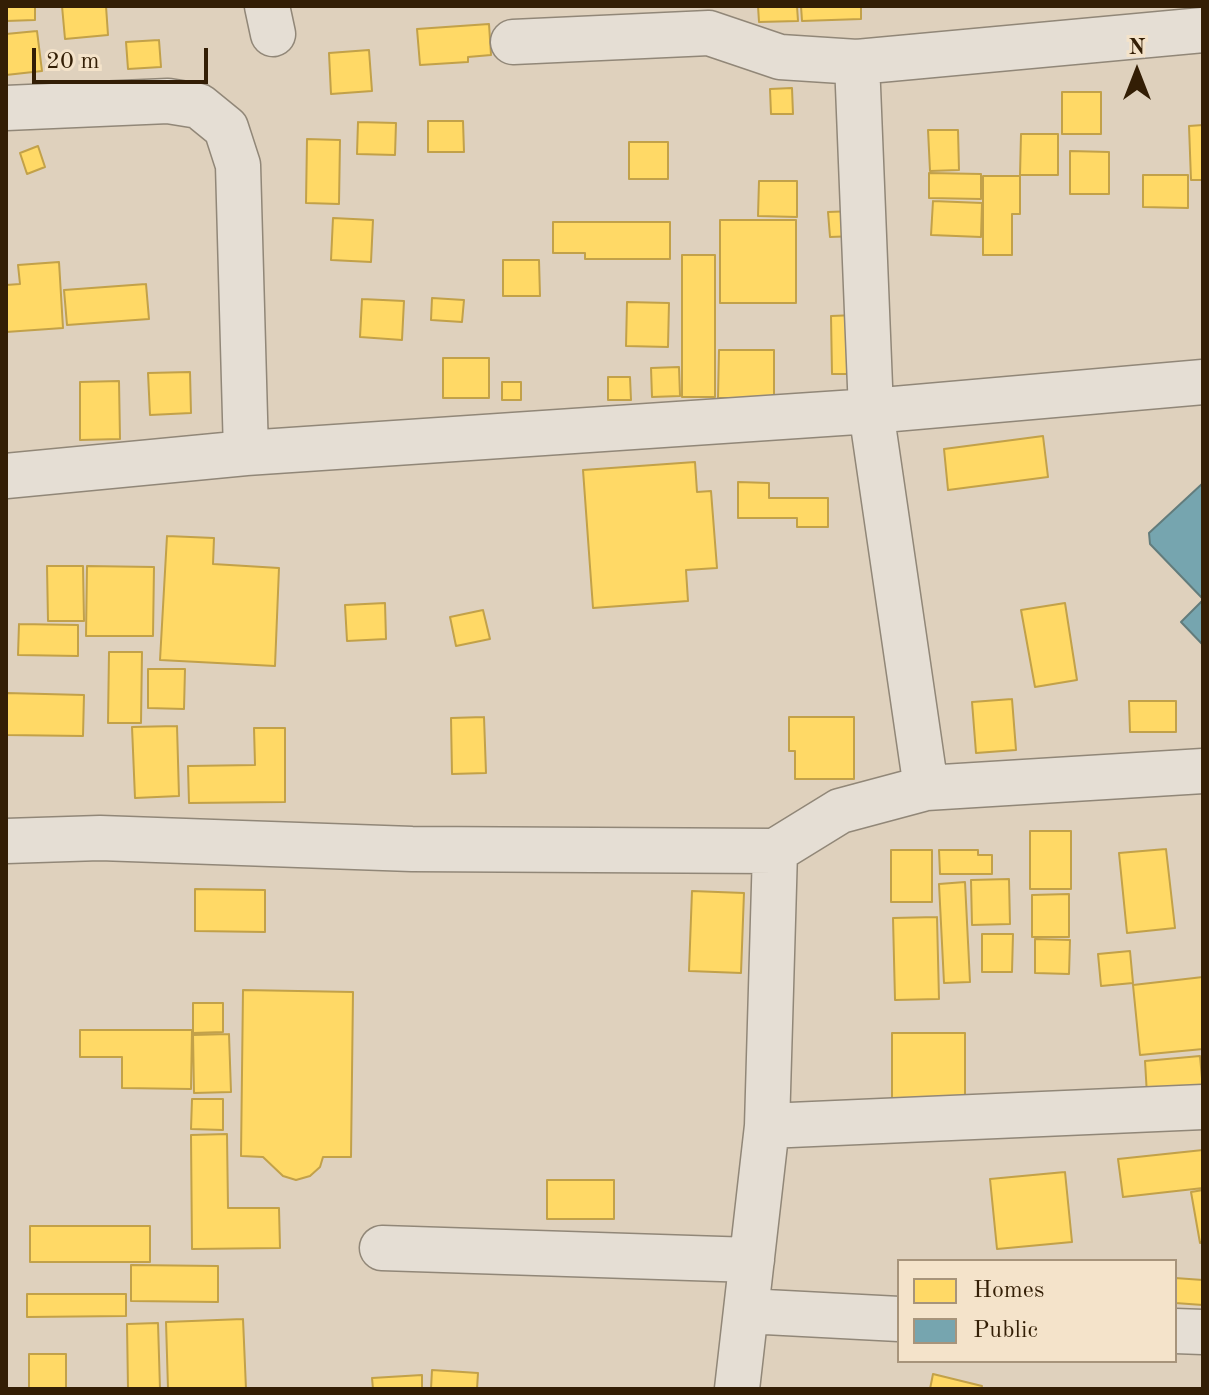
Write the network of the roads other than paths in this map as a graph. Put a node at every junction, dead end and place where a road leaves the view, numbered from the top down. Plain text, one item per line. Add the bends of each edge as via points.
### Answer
1 (707, 19) edge
2 (1203, 30) edge
3 (513, 42) dead end
4 (857, 62) junction
5 (6, 108) edge
6 (1203, 382) edge
7 (871, 411) junction
8 (246, 453) junction
9 (6, 476) edge
10 (1203, 771) edge
11 (926, 788) junction
12 (6, 841) edge
13 (775, 851) junction
14 (1203, 1107) edge
15 (767, 1126) junction
16 (382, 1248) dead end
17 (752, 1260) junction
18 (746, 1311) junction
19 (897, 1319) edge
20 (1177, 1331) edge
21 (1203, 1332) edge
22 (737, 1389) edge

1 - 3 street
1 - 4 street via 780,57
2 - 4 street
4 - 7 street
5 - 8 street via 168,101 199,106 226,128 238,165
6 - 7 street
7 - 8 street
7 - 11 street
8 - 9 street
10 - 11 street
11 - 13 street via 840,811
12 - 13 street via 100,838 412,849
13 - 15 street
14 - 15 street
15 - 17 street
16 - 17 street
17 - 18 street
18 - 19 street
18 - 22 street
20 - 21 street

